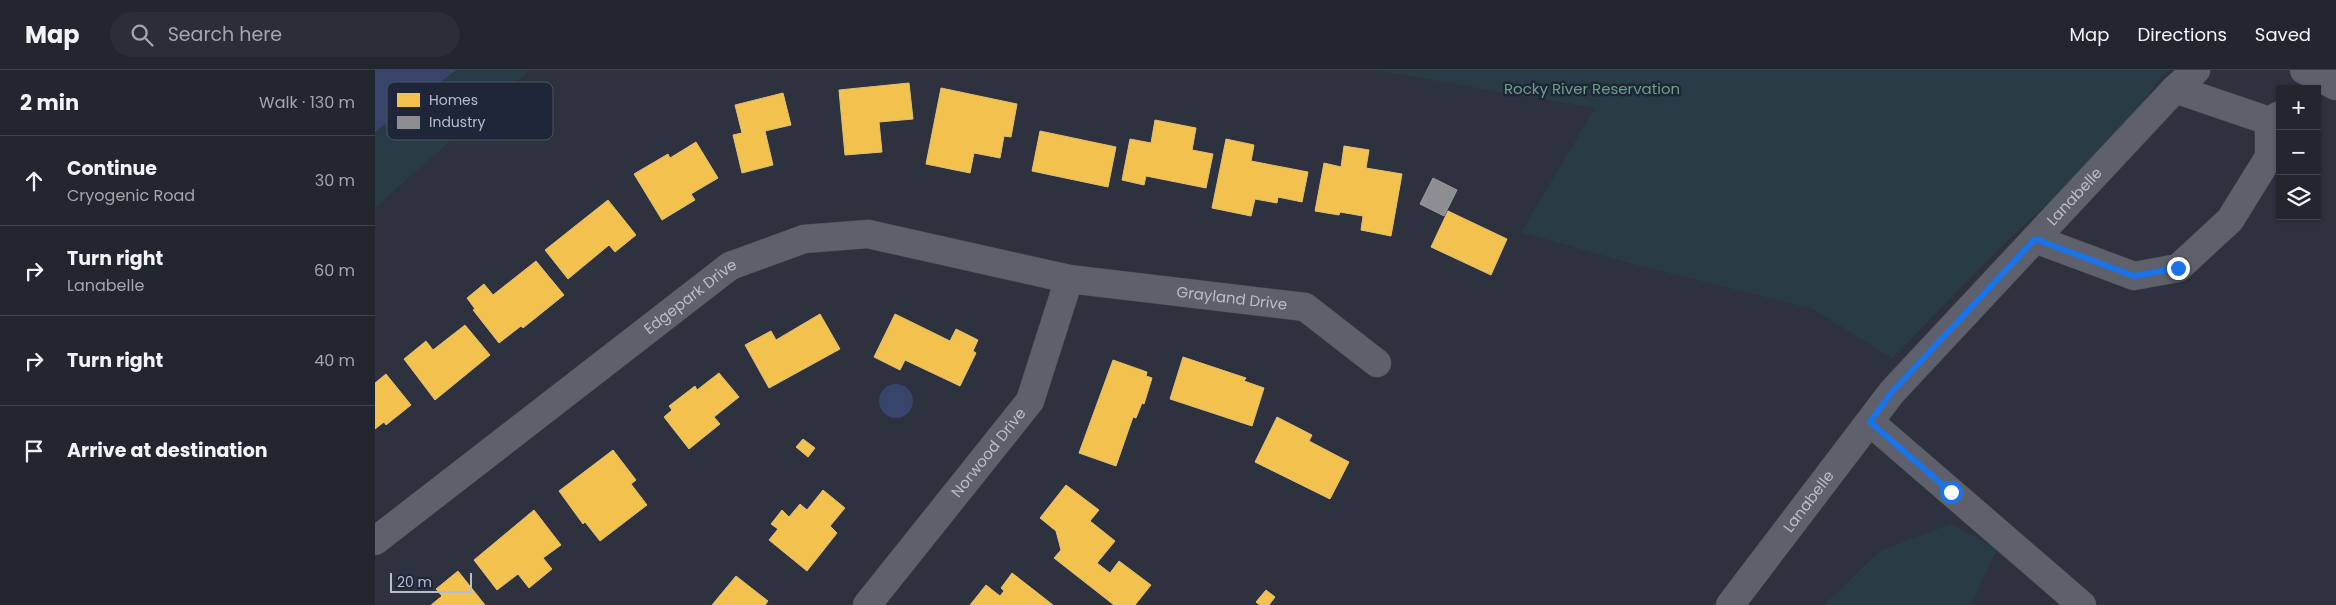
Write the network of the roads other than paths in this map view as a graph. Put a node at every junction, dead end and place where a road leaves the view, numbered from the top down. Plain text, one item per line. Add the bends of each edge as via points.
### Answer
1 (2197, 70) edge
2 (2304, 70) edge
3 (2330, 86) edge
4 (2175, 89) junction
5 (2274, 118) edge
6 (2035, 239) junction
7 (1069, 279) junction
8 (1377, 363) dead end
9 (1870, 422) junction
10 (375, 541) edge
11 (867, 605) edge
12 (1730, 605) edge
13 (2082, 605) edge

1 - 4 street, Lanabelle
2 - 3 street
4 - 5 street
4 - 6 street, Lanabelle
5 - 6 street via 2269,157 2230,220 2178,268 2134,276
6 - 9 street, Lanabelle via 1892,392
7 - 8 street, Grayland Drive via 1305,307
7 - 10 street, Edgepark Drive via 868,234 804,238 730,266
7 - 11 street, Norwood Drive via 1030,401
9 - 12 street, Lanabelle
9 - 13 street

